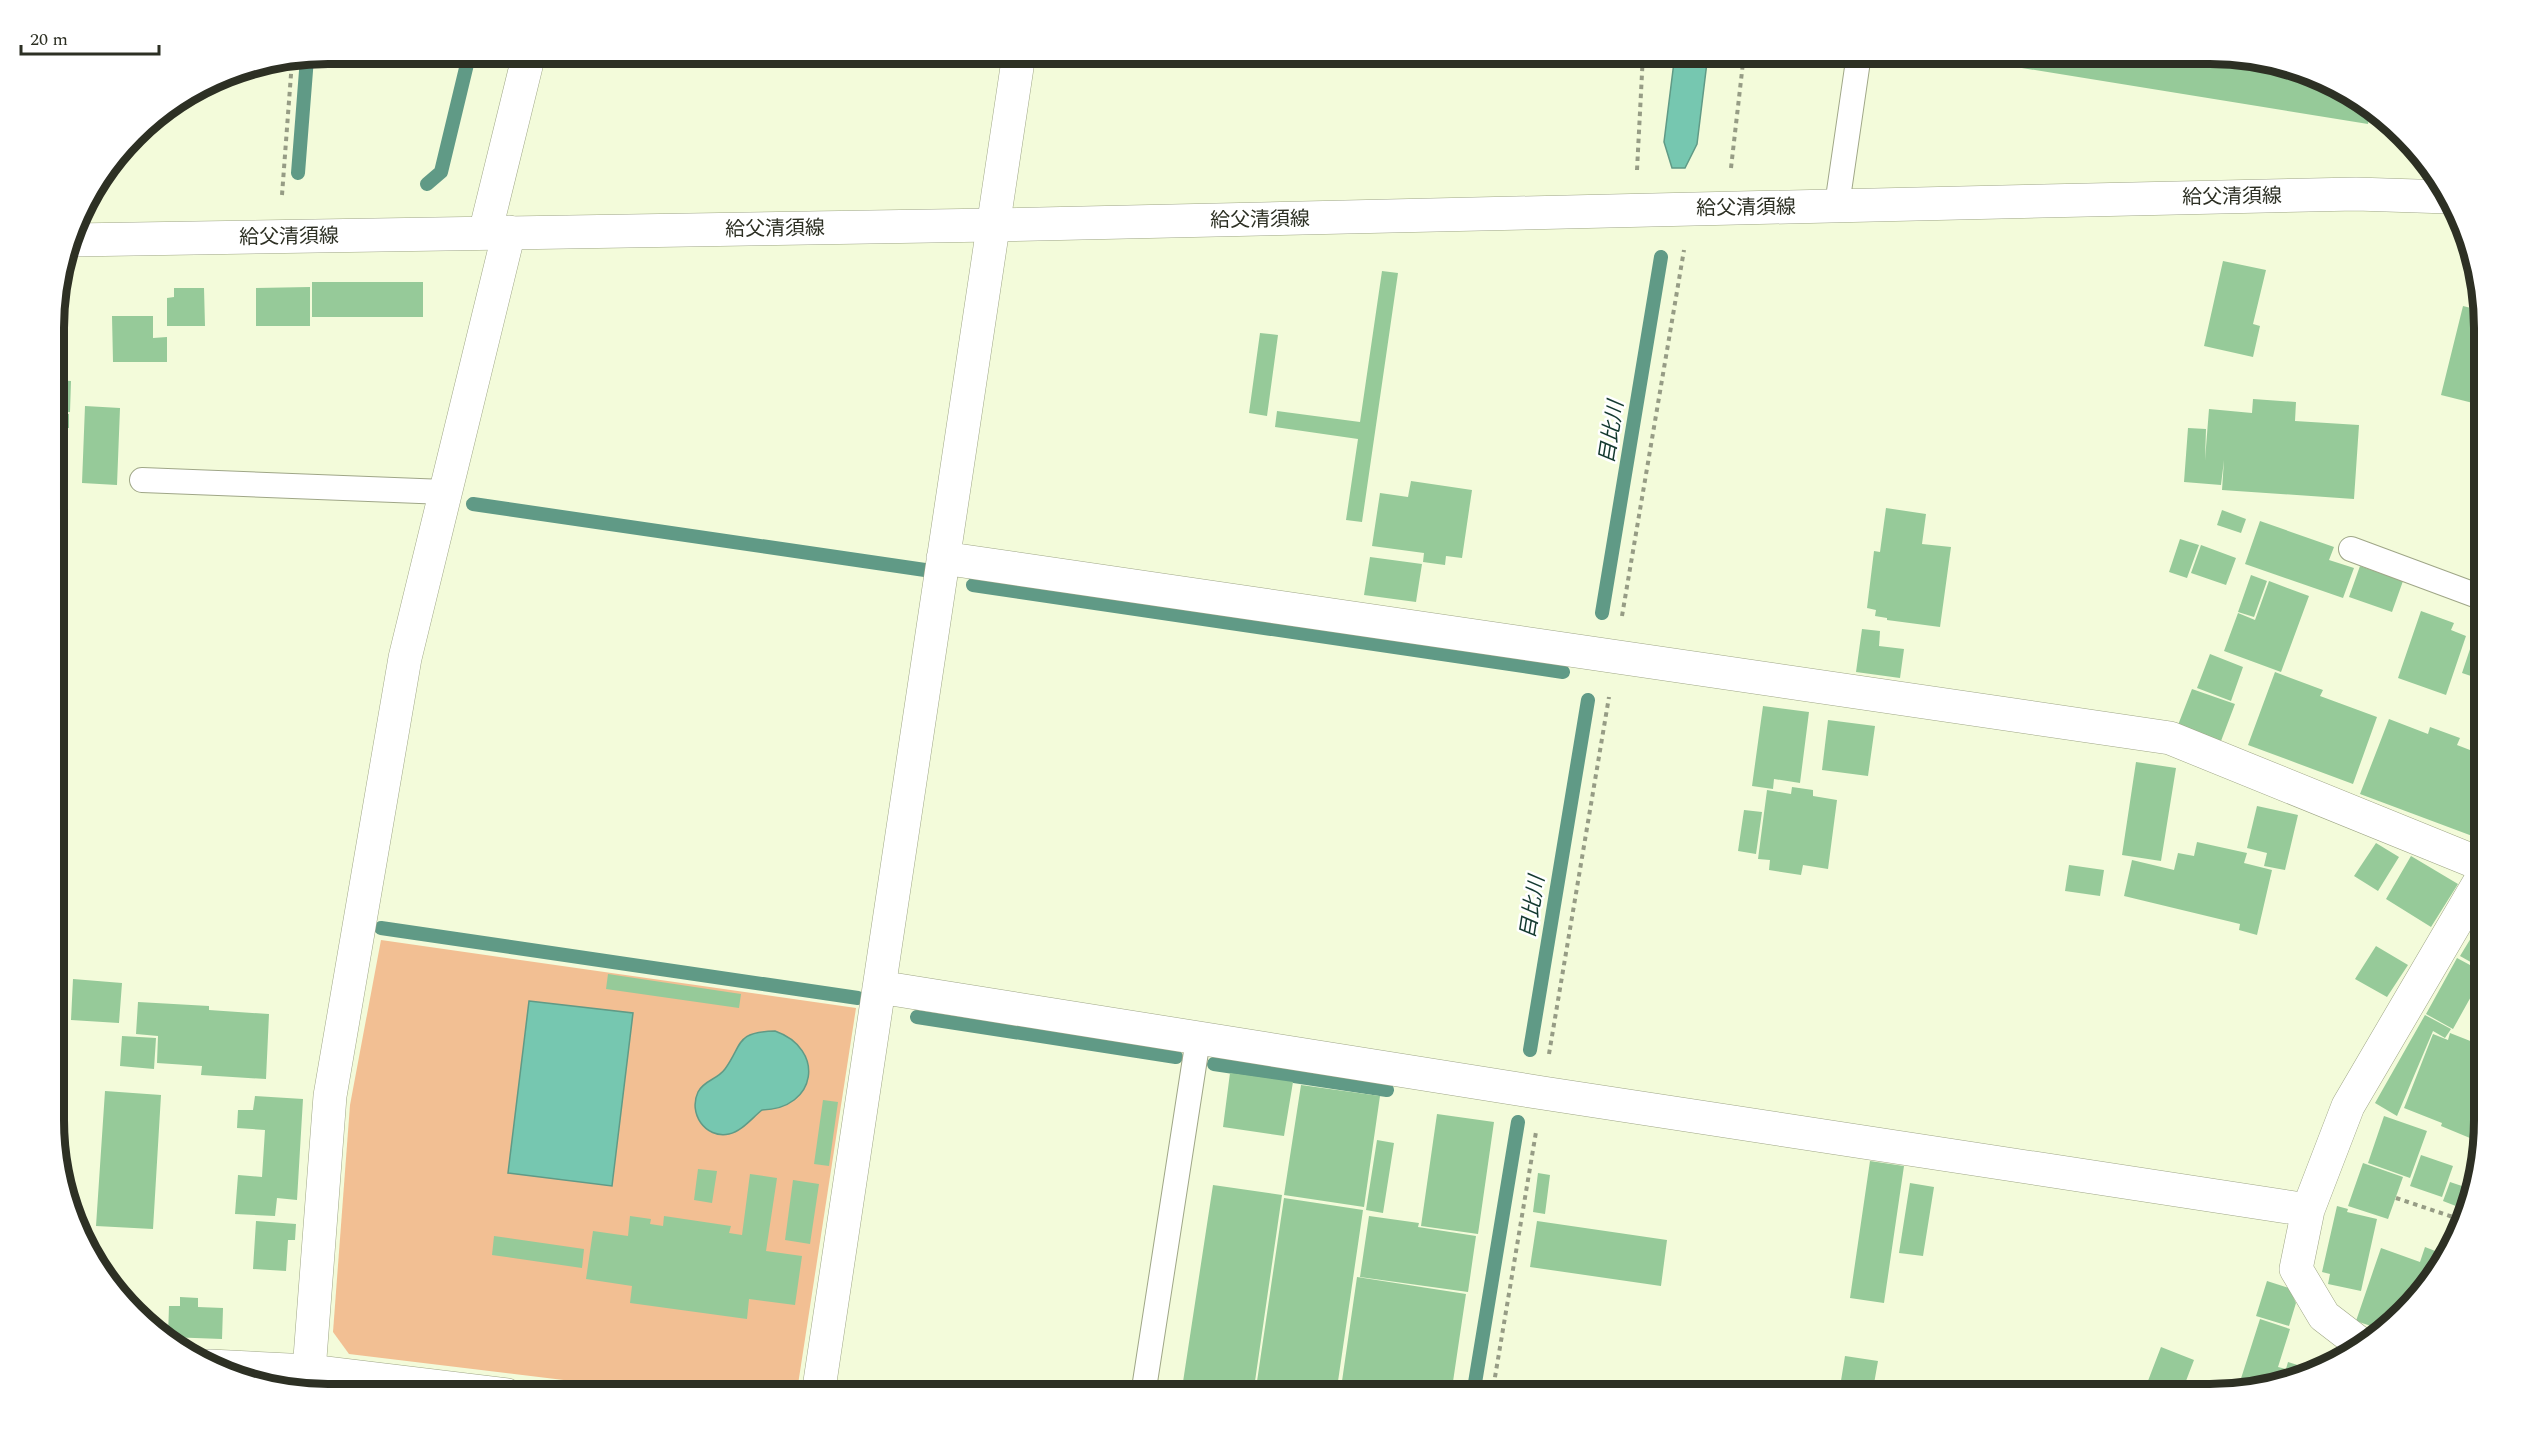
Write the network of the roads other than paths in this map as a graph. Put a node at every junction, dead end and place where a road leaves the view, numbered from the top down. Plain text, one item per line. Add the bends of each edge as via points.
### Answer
1 (527, 64) edge
2 (1017, 64) edge
3 (1858, 64) edge
4 (2438, 197) edge
5 (1837, 205) junction
6 (993, 225) junction
7 (497, 233) junction
8 (80, 240) edge
9 (142, 480) dead end
10 (445, 492) junction
11 (2351, 549) dead end
12 (943, 558) junction
13 (2474, 595) edge
14 (2474, 861) edge
15 (2474, 891) edge
16 (879, 987) junction
17 (1198, 1039) junction
18 (2308, 1210) junction
19 (2356, 1340) edge
20 (236, 1367) edge
21 (309, 1371) junction
22 (416, 1384) edge
23 (820, 1384) edge
24 (1145, 1384) edge

1 - 7 street
2 - 6 street
3 - 5 lane
4 - 5 street, 給父清須線 via 2356,194
5 - 6 street, 給父清須線
6 - 7 street, 給父清須線
6 - 12 street
7 - 8 street, 給父清須線
7 - 10 street
9 - 10 lane
10 - 21 street via 405,658 330,1096
11 - 13 lane
12 - 14 street via 2170,738
12 - 16 street
15 - 18 street via 2348,1106
16 - 17 street
16 - 23 street
17 - 18 street
17 - 24 lane
18 - 19 street via 2296,1269 2324,1316
20 - 21 street
21 - 22 street

